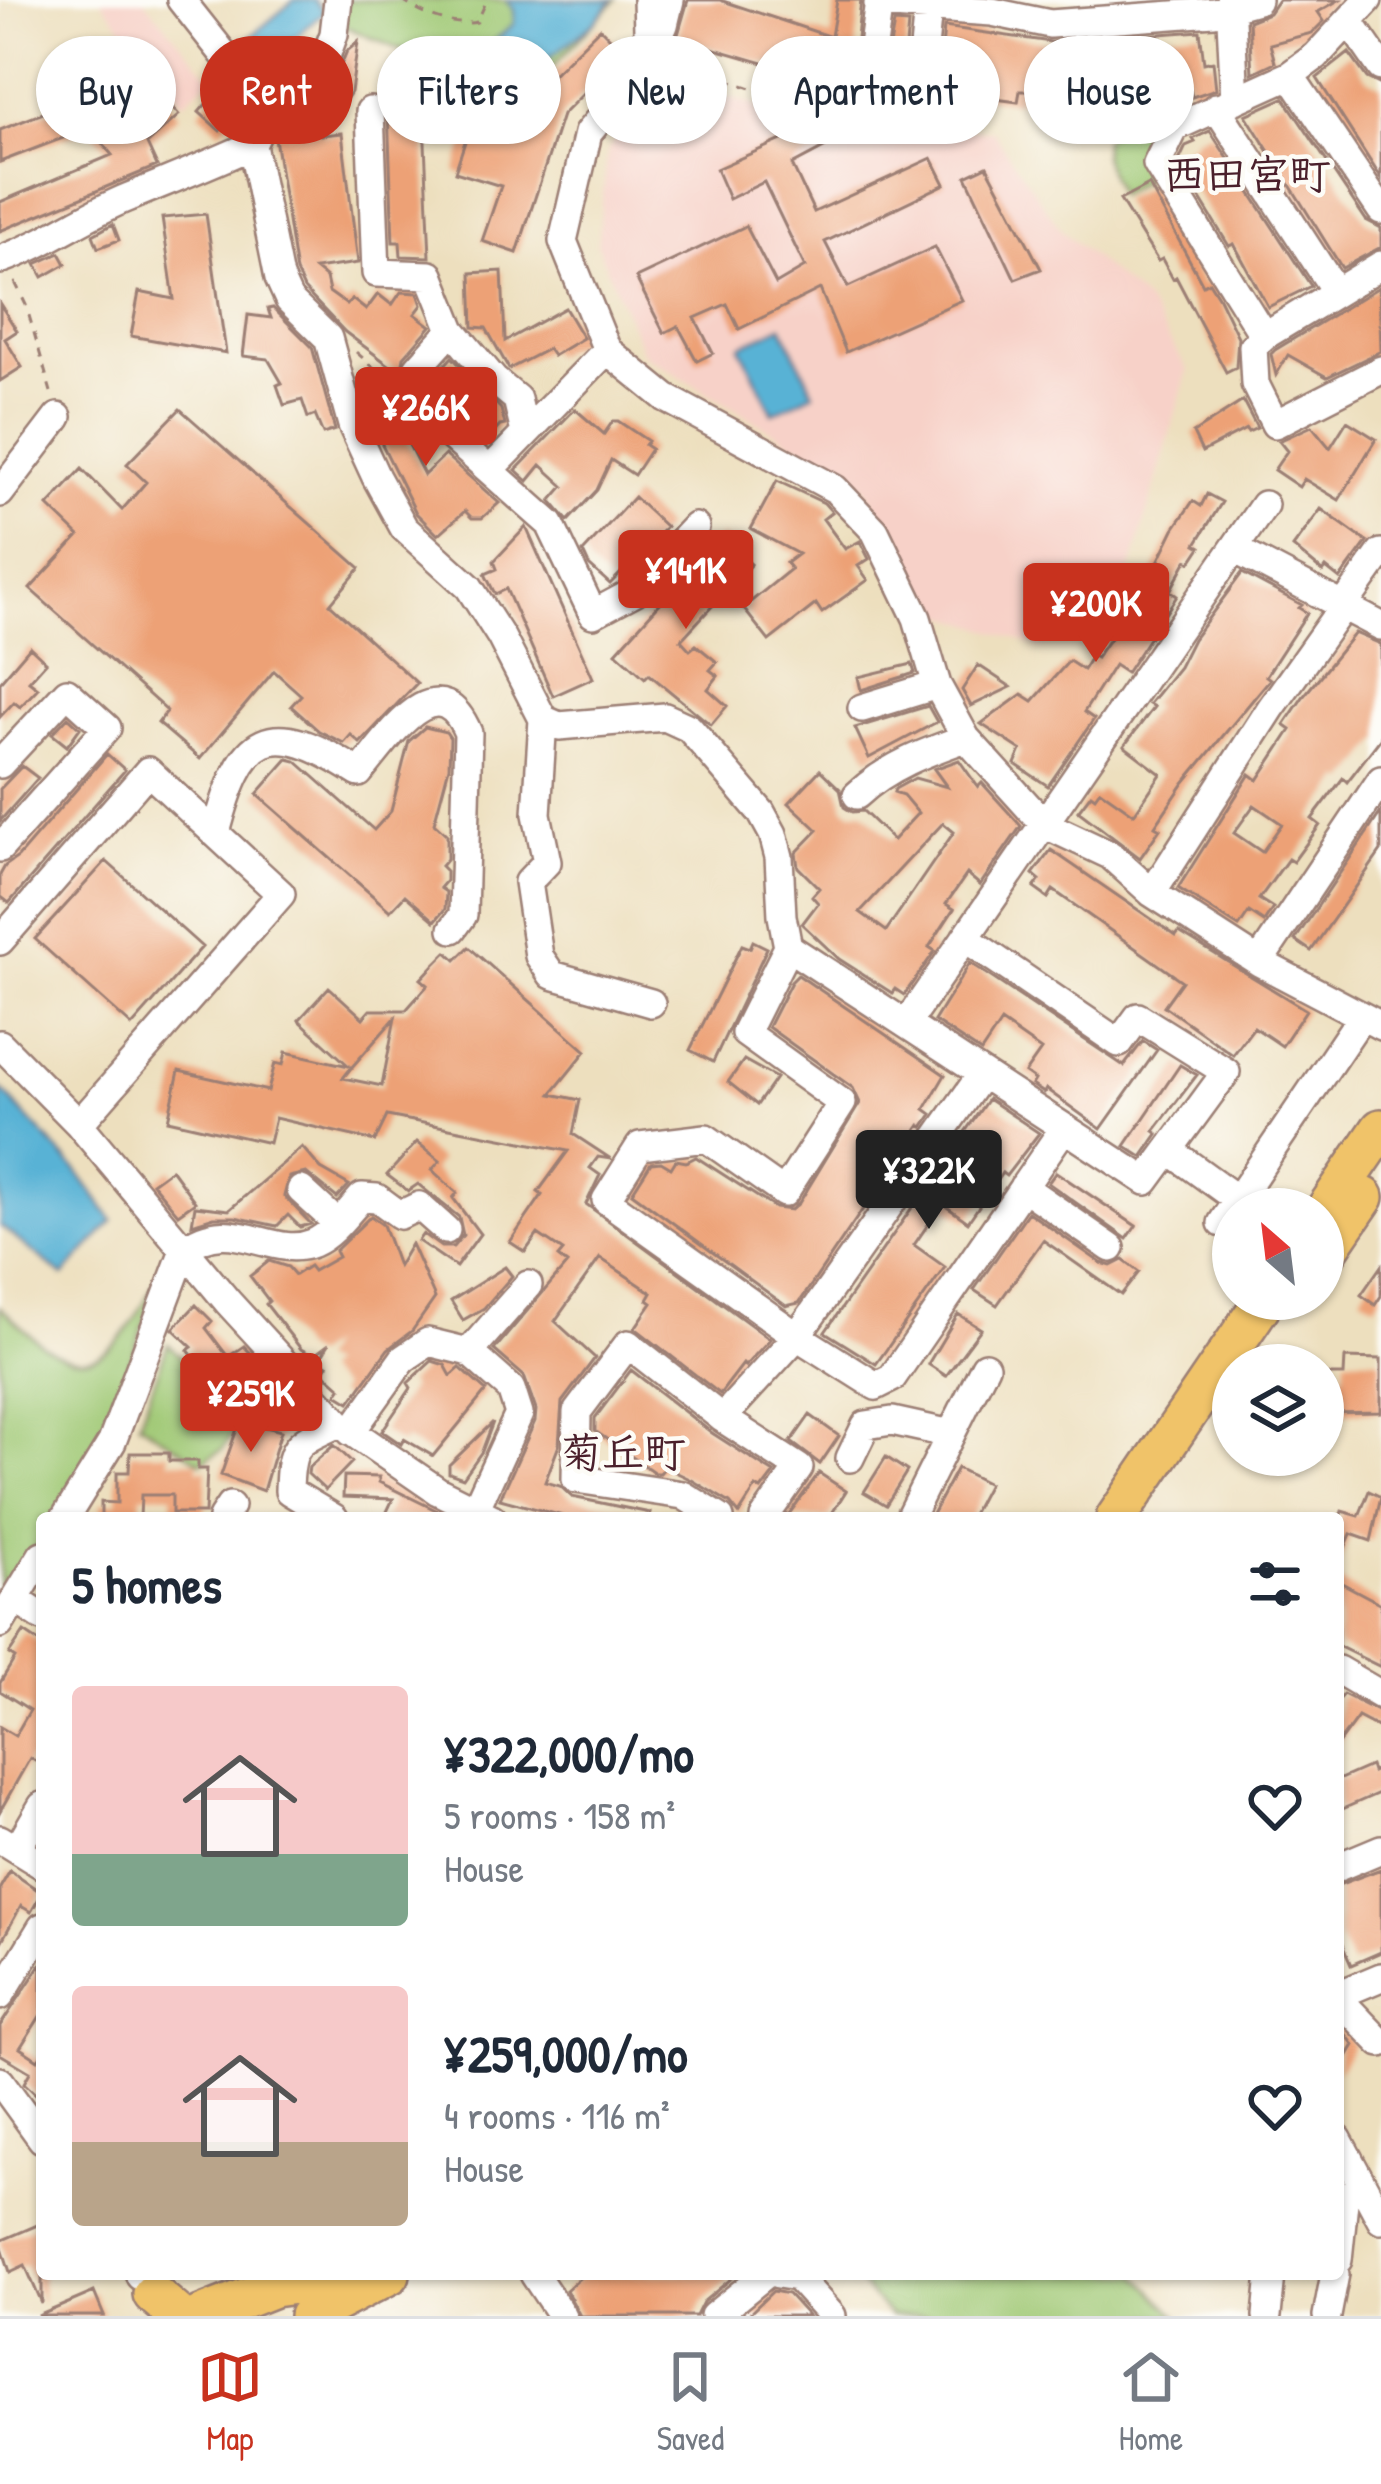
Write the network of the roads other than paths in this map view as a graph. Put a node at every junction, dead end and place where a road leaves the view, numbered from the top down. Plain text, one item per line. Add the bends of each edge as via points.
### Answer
1 (181, 0) edge
2 (338, 0) edge
3 (647, 0) edge
4 (670, 0) edge
5 (1257, 0) edge
6 (878, 2) edge
7 (1229, 4) edge
8 (993, 6) edge
9 (928, 8) junction
10 (1111, 10) edge
11 (1359, 10) edge
12 (209, 36) edge
13 (333, 36) edge
14 (650, 36) edge
15 (654, 36) edge
16 (874, 36) edge
17 (925, 36) edge
18 (1381, 67) edge
19 (1290, 75) junction
20 (1226, 104) junction
21 (370, 111) dead end
22 (585, 144) edge
23 (252, 145) joint
24 (1381, 210) edge
25 (2, 259) edge
26 (1381, 265) edge
27 (1336, 292) junction
28 (452, 330) junction
29 (1264, 336) junction
30 (608, 350) junction
31 (418, 368) dead end
32 (1381, 370) edge
33 (58, 417) road end
34 (444, 430) road end
35 (525, 434) junction
36 (491, 469) junction
37 (0, 493) edge
38 (1264, 505) dead end
39 (695, 527) dead end
40 (1234, 549) junction
41 (1381, 553) edge
42 (1346, 608) junction
43 (1381, 626) edge
44 (937, 685) junction
45 (862, 708) dead end
46 (296, 715) dead end
47 (543, 719) junction
48 (966, 738) junction
49 (279, 739) junction
50 (0, 764) edge
51 (1381, 780) edge
52 (857, 795) dead end
53 (1044, 824) junction
54 (216, 833) junction
55 (0, 848) edge
56 (1152, 892) junction
57 (453, 929) dead end
58 (965, 938) junction
59 (0, 940) edge
60 (788, 947) junction
61 (1259, 962) junction
62 (651, 1004) dead end
63 (1371, 1021) edge
64 (906, 1024) junction
65 (0, 1044) edge
66 (982, 1074) junction
67 (79, 1124) junction
68 (1064, 1128) junction
69 (1381, 1129) edge
70 (1169, 1150) junction
71 (1381, 1173) edge
72 (1023, 1187) junction
73 (1341, 1188) edge
74 (301, 1190) dead end
75 (337, 1223) junction
76 (1344, 1227) edge
77 (446, 1230) dead end
78 (1111, 1248) dead end
79 (184, 1250) junction
80 (528, 1286) dead end
81 (1251, 1320) edge
82 (797, 1336) junction
83 (470, 1352) junction
84 (985, 1366) dead end
85 (722, 1418) junction
86 (1212, 1419) edge
87 (345, 1428) junction
88 (952, 1434) junction
89 (850, 1458) dead end
90 (69, 1512) edge
91 (324, 1512) edge
92 (479, 1512) edge
93 (484, 1512) edge
94 (710, 1512) edge
95 (768, 1512) edge
96 (912, 1512) edge
97 (1120, 1512) edge
98 (1148, 1512) edge
99 (36, 1565) edge
100 (15, 1599) junction
101 (36, 1613) edge
102 (0, 1624) edge
103 (1344, 1677) edge
104 (1381, 1695) edge
105 (36, 1813) edge
106 (8, 1844) edge
107 (1381, 1849) edge
108 (36, 1861) edge
109 (1344, 1864) edge
110 (36, 1937) edge
111 (1381, 1977) edge
112 (1344, 1993) edge
113 (0, 1996) edge
114 (1344, 2003) edge
115 (1381, 2043) edge
116 (0, 2081) edge
117 (36, 2131) edge
118 (1344, 2150) edge
119 (1381, 2219) edge
120 (364, 2280) edge
121 (538, 2280) edge
122 (759, 2280) edge
123 (799, 2280) edge
124 (1270, 2280) edge
125 (1334, 2280) edge
126 (320, 2290) edge
127 (201, 2316) edge
128 (246, 2316) edge
129 (562, 2316) edge
130 (714, 2316) edge
131 (832, 2316) edge
132 (1267, 2316) edge
133 (1327, 2316) edge

1 - 12 street
2 - 13 street
3 - 14 street
4 - 15 street
5 - 7 street
6 - 9 street
6 - 16 street
7 - 10 street
7 - 20 street
8 - 9 street
8 - 10 street via 1050,25
9 - 17 street
11 - 18 street
11 - 19 street
19 - 20 street
19 - 24 street
20 - 27 street
20 - 29 street via 1175,128 1157,164
21 - 28 street via 376,273 430,274
22 - 30 street via 563,241
23 - 25 street
23 - 47 street via 279,278 289,300 328,338 352,425 385,494 404,528 469,587
26 - 27 street
27 - 29 street
28 - 31 street
28 - 35 street via 517,399
29 - 32 street via 1252,346 1255,384 1274,424
30 - 35 street
30 - 44 street via 666,398 835,490 875,531 917,618
33 - 37 street
34 - 36 street
35 - 36 street
36 - 39 street via 550,524 593,614 634,592
38 - 40 street
40 - 42 street
40 - 53 street
41 - 42 street
42 - 43 street
42 - 56 street
44 - 45 street
44 - 48 street
46 - 49 street
47 - 60 street via 559,726 665,717 689,728 773,834
47 - 62 street via 536,814 547,862 528,882 539,956 552,975
48 - 52 street via 915,756
48 - 53 street
49 - 54 street via 241,761
49 - 57 street via 322,750 358,773 428,702 445,701 460,713 468,733 464,915
50 - 55 street via 67,692 107,728
51 - 61 street
53 - 56 street via 1110,855
53 - 58 street
54 - 59 street via 148,771
54 - 67 street via 280,894
56 - 61 street
58 - 64 street
58 - 70 street via 1119,1043 1138,1017 1226,1072
60 - 64 street
60 - 82 street via 745,1033 842,1103 784,1192 706,1138 640,1146 606,1200
61 - 63 street
63 - 70 street via 1230,1212
64 - 66 street
65 - 67 street
66 - 68 street
66 - 82 street
67 - 79 street
68 - 70 street via 1146,1181
68 - 72 street
69 - 73 highway
71 - 76 highway
72 - 78 street
72 - 82 street via 892,1378 876,1386
74 - 75 street
75 - 77 street via 362,1197 400,1215 419,1206
75 - 79 street via 305,1246 218,1234
79 - 87 street
79 - 90 street via 129,1379 112,1442
80 - 83 street
81 - 97 highway
82 - 85 street
83 - 87 street via 428,1342 403,1359
83 - 93 street via 511,1389 519,1414
84 - 88 street
85 - 94 street via 628,1344 577,1412 576,1479 683,1496
85 - 95 street via 799,1468
86 - 98 highway
87 - 91 street via 300,1441 290,1455 289,1491
87 - 92 street
88 - 89 street via 892,1421 866,1425
88 - 96 street
99 - 100 street
100 - 101 street
100 - 102 street
103 - 104 street
105 - 106 street
106 - 108 street
107 - 109 street
110 - 113 street
111 - 112 street
114 - 115 street
116 - 117 street
118 - 119 street
120 - 126 highway
121 - 129 street
122 - 130 street
123 - 131 street
124 - 132 street
125 - 133 street
126 - 127 highway via 274,2287
126 - 128 highway

